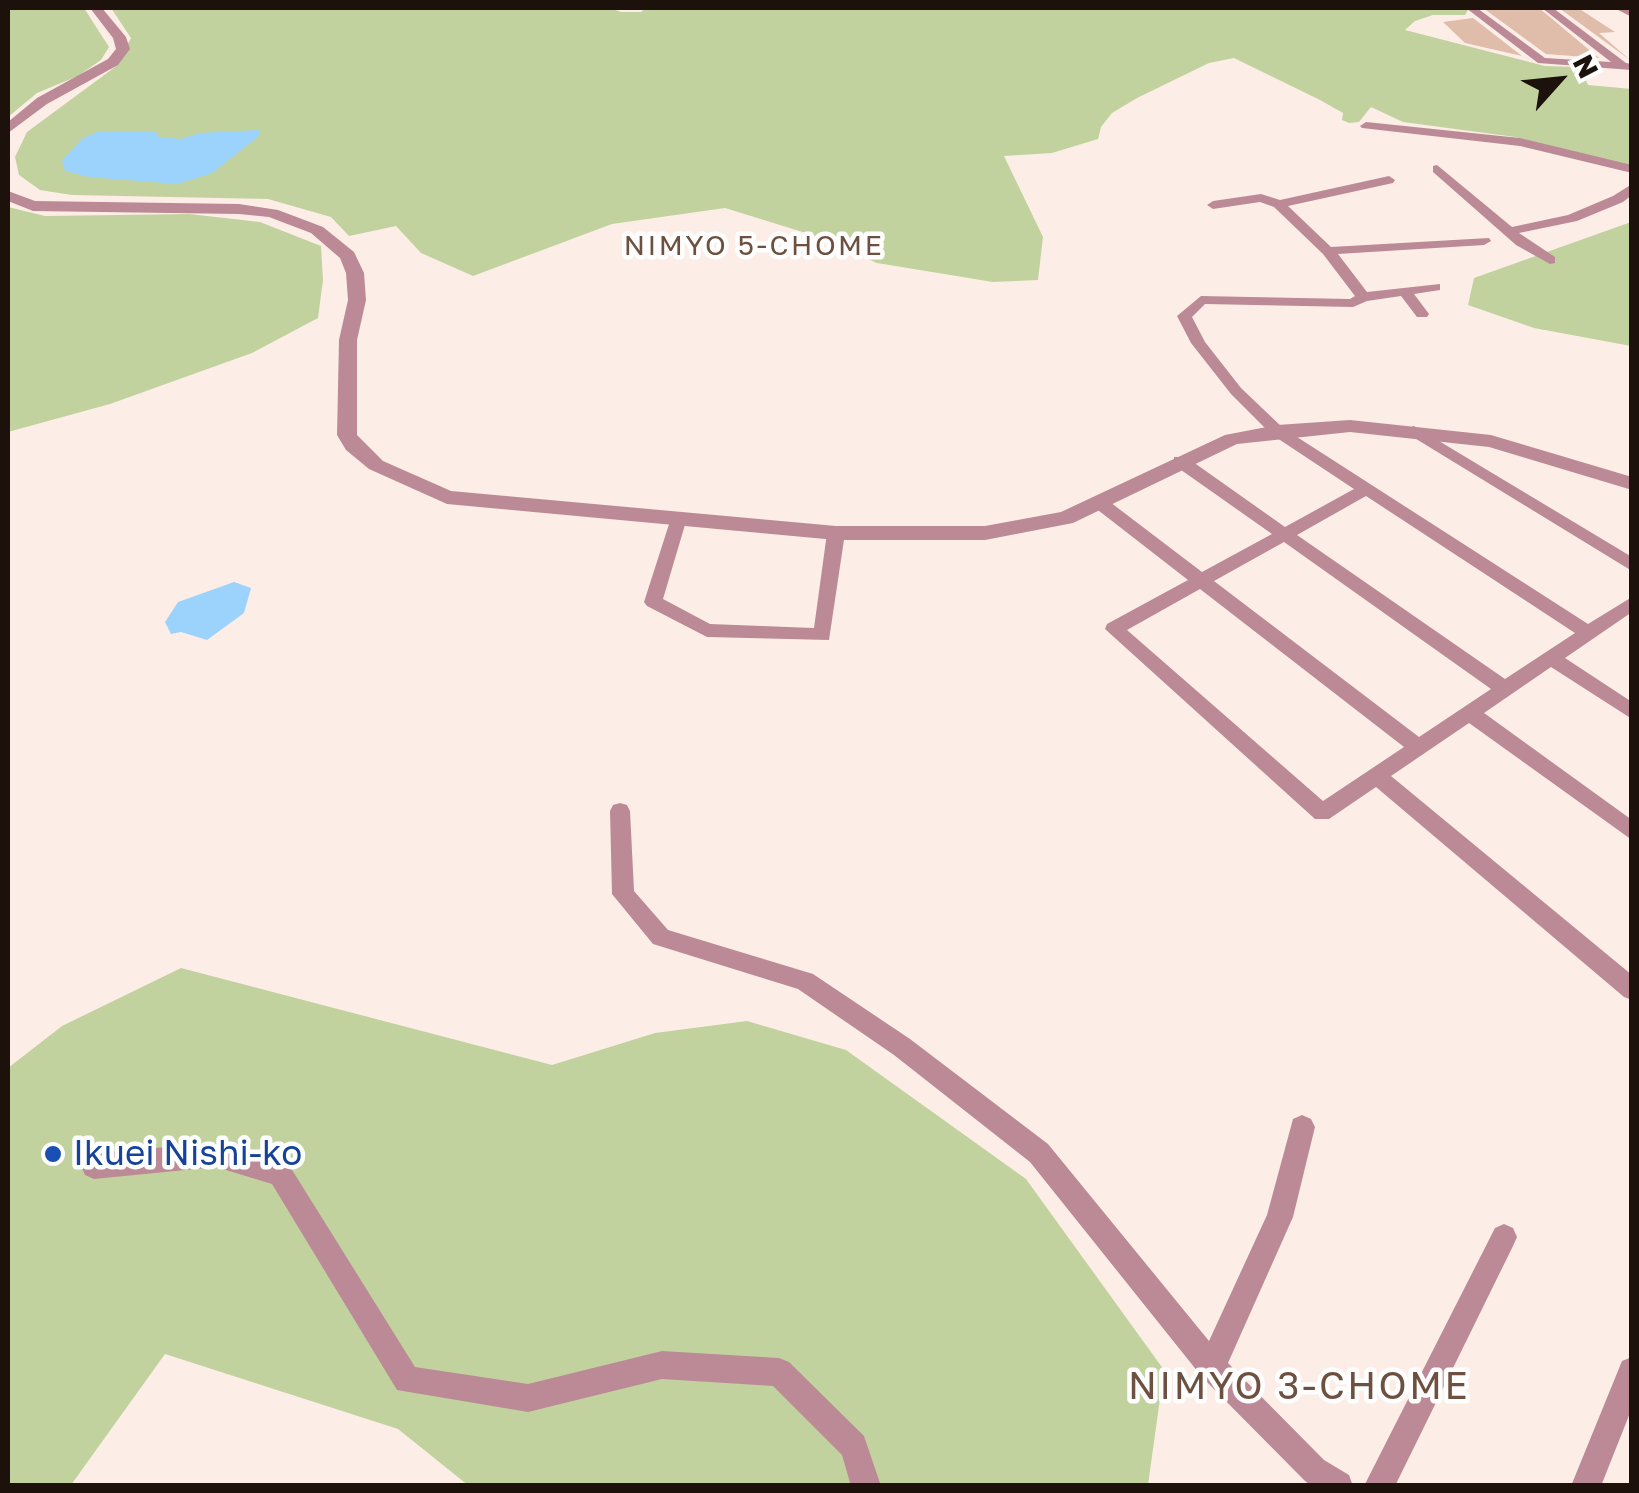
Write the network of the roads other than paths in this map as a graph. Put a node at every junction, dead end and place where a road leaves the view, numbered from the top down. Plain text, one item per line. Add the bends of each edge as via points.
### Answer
1 (96, 8) edge
2 (1471, 8) edge
3 (1547, 8) edge
4 (1622, 8) edge
5 (1632, 14) edge
6 (1628, 67) edge
7 (1366, 126) dead end
8 (8, 129) edge
9 (1437, 169) dead end
10 (1632, 169) edge
11 (1389, 180) dead end
12 (1632, 188) edge
13 (8, 196) edge
14 (1279, 204) junction
15 (1213, 205) dead end
16 (1512, 231) junction
17 (1484, 242) dead end
18 (1328, 251) junction
19 (1550, 260) dead end
20 (1436, 288) dead end
21 (1404, 291) junction
22 (1363, 297) junction
23 (1422, 314) dead end
24 (1277, 431) junction
25 (1414, 431) junction
26 (1180, 460) junction
27 (1632, 484) edge
28 (1368, 488) junction
29 (1100, 503) junction
30 (679, 518) junction
31 (836, 532) junction
32 (1284, 534) junction
33 (1632, 565) edge
34 (1200, 582) junction
35 (1630, 605) edge
36 (1589, 633) junction
37 (1551, 658) junction
38 (1506, 690) junction
39 (1632, 712) edge
40 (1470, 713) junction
41 (1418, 748) junction
42 (1378, 778) junction
43 (620, 812) dead end
44 (1632, 832) edge
45 (1632, 990) edge
46 (1302, 1127) dead end
47 (94, 1166) dead end
48 (1504, 1237) dead end
49 (1212, 1366) junction
50 (1632, 1371) edge
51 (866, 1486) edge
52 (1338, 1486) edge
53 (1379, 1486) edge
54 (1586, 1486) edge

1 - 8 street via 119,37 122,49 113,62 42,101
2 - 6 street via 1542,61
3 - 6 street
4 - 5 street
7 - 10 street via 1520,142
9 - 16 street
11 - 14 street
12 - 16 street via 1588,212
13 - 30 street via 32,206 239,209 316,230 348,256 355,273 347,435 376,465 447,498
14 - 15 street via 1261,198
14 - 18 street
16 - 19 street
17 - 18 street
18 - 22 street
20 - 21 street
21 - 22 street
21 - 23 street
22 - 24 street via 1353,303 1201,300 1184,316 1236,391
24 - 25 street
24 - 26 street via 1232,439
24 - 28 street
25 - 27 street via 1491,441
25 - 33 street
26 - 29 street
26 - 32 street
28 - 32 street
28 - 36 street
29 - 31 street via 1066,518 985,533
29 - 34 street
30 - 31 street
30 - 31 street via 654,602 706,630 822,635
32 - 34 street
32 - 38 street
34 - 41 street
34 - 42 street via 1114,629 1322,813
35 - 36 street
36 - 37 street
37 - 38 street
37 - 39 street
38 - 40 street
40 - 41 street
40 - 44 street
41 - 42 street
42 - 45 street
43 - 49 street via 623,894 660,937 806,981 918,1058 1038,1153
46 - 49 street via 1280,1218
47 - 51 street via 216,1156 280,1174 407,1380 528,1398 662,1365 779,1372 854,1446
48 - 53 street
49 - 52 street
50 - 54 street

